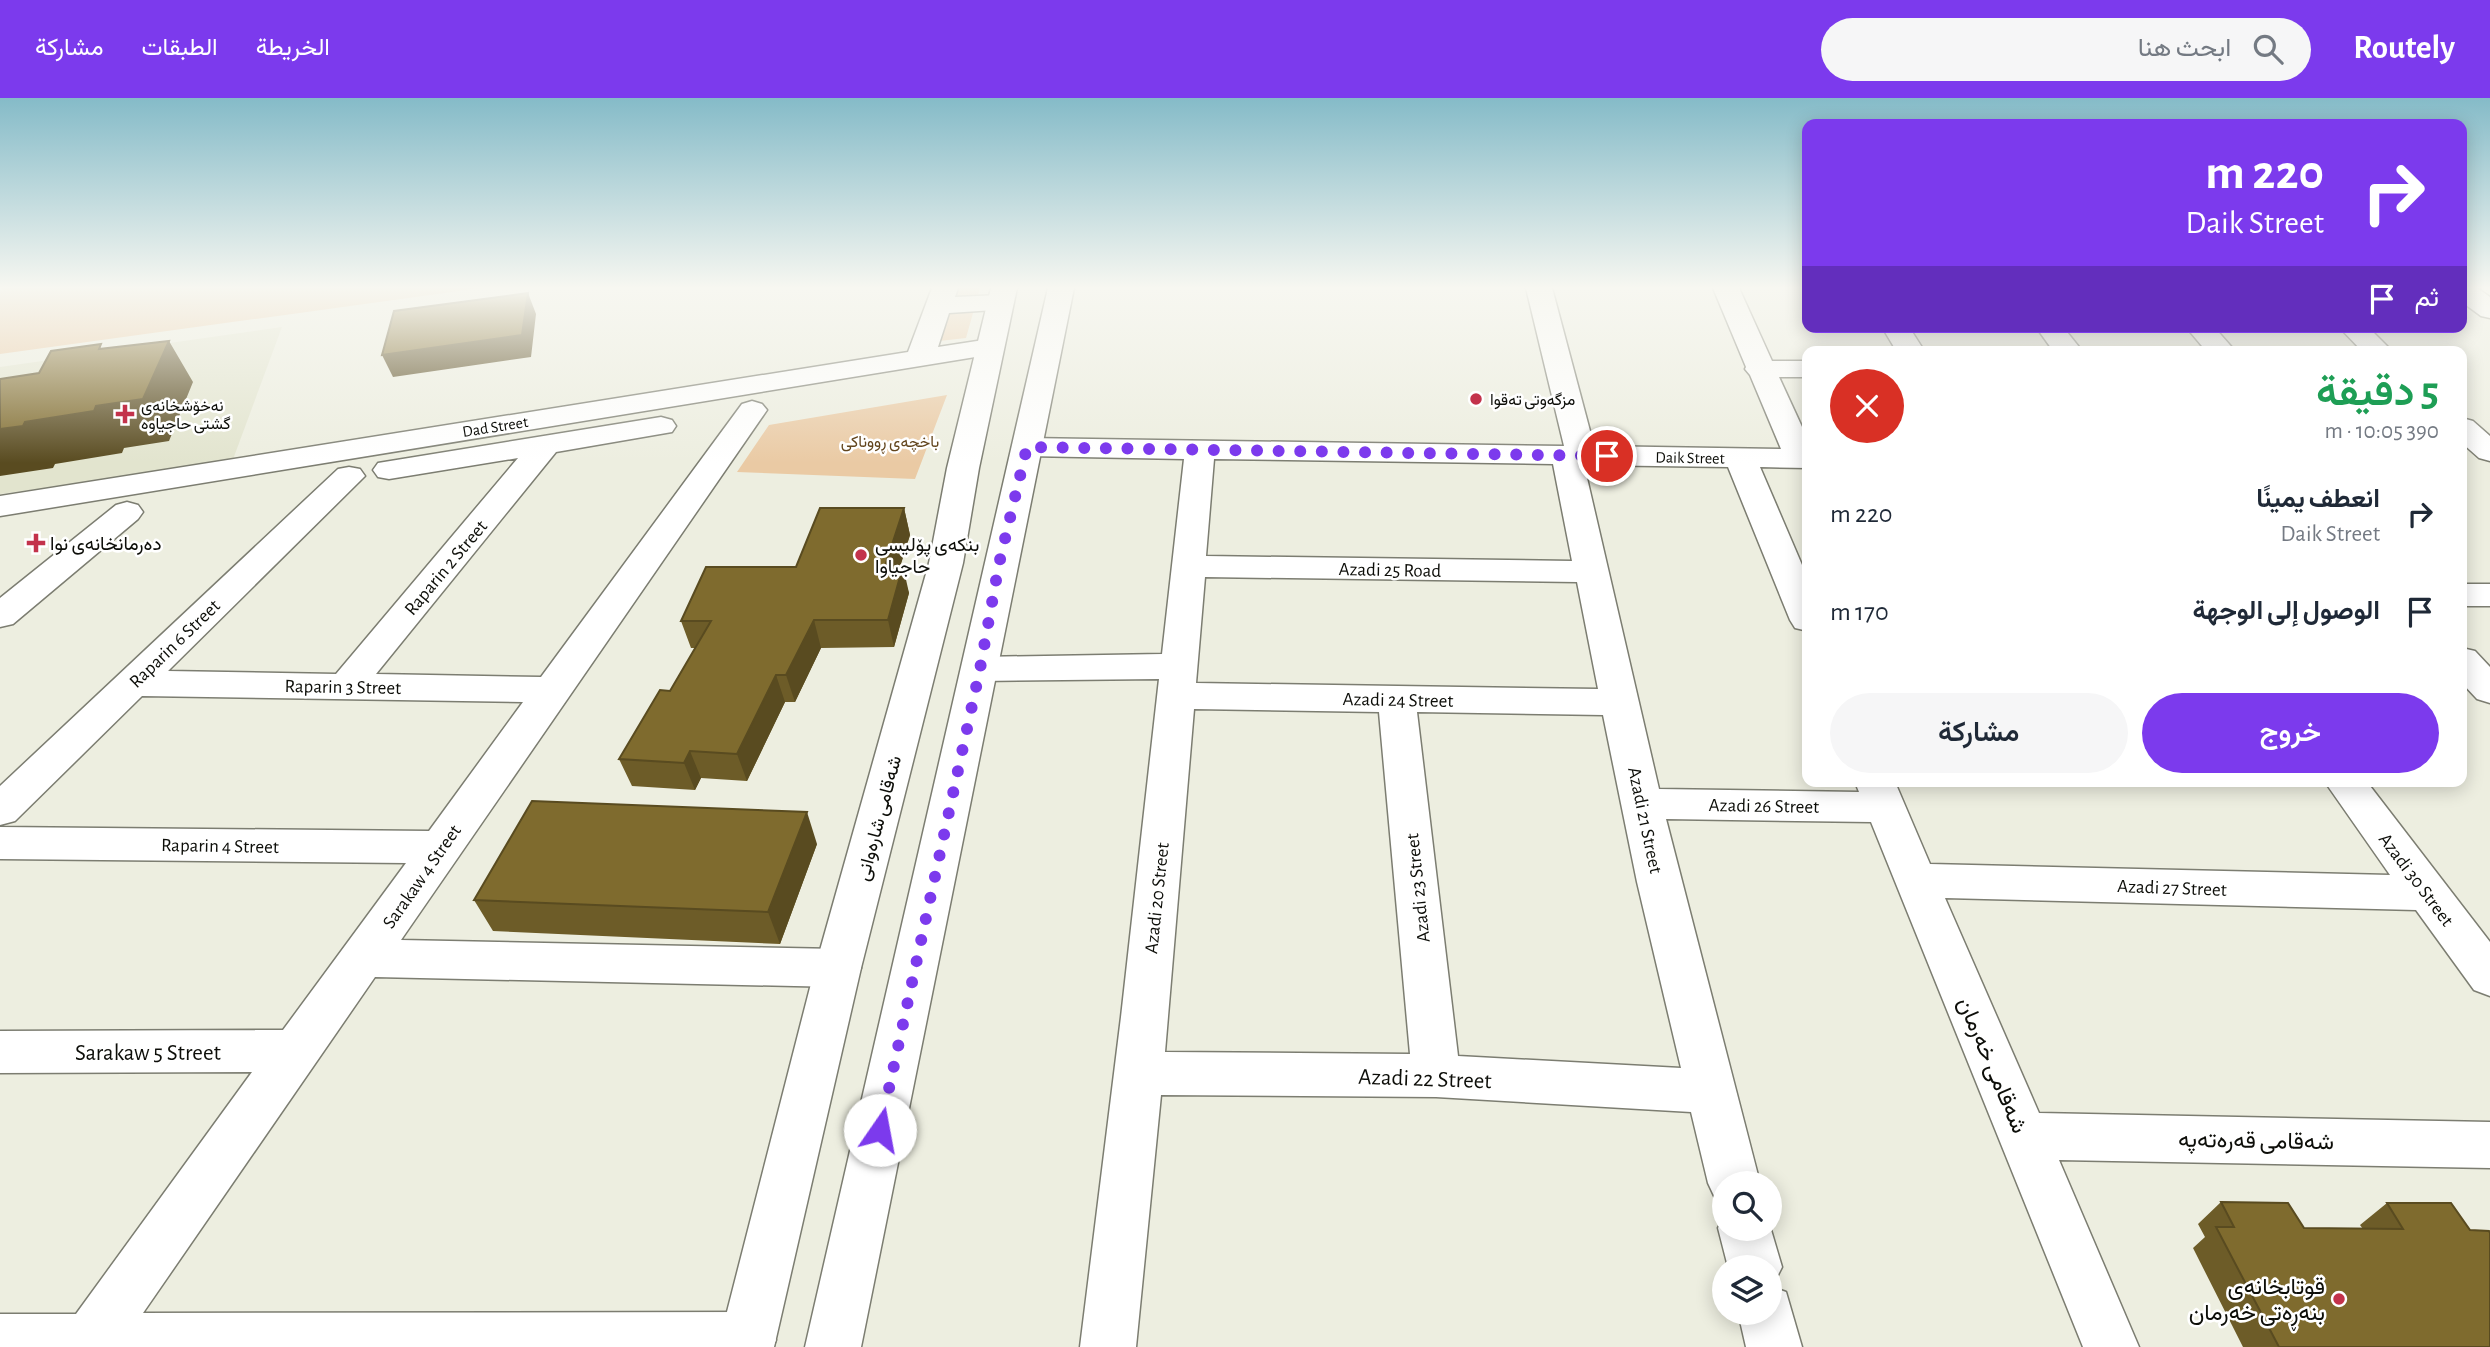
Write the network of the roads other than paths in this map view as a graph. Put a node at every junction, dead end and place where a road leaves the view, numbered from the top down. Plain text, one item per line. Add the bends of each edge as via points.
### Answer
1 (924, 346) edge
2 (990, 346) edge
3 (1049, 346) edge
4 (1551, 346) edge
5 (1750, 346) edge
6 (920, 358) junction
7 (987, 360) junction
8 (1759, 369) junction
9 (1802, 369) edge
10 (751, 410) junction
11 (2467, 431) edge
12 (544, 447) junction
13 (1027, 447) junction
14 (1200, 449) junction
15 (2490, 452) edge
16 (1802, 453) edge
17 (1574, 455) junction
18 (1740, 458) junction
19 (1802, 459) edge
20 (2467, 469) edge
21 (2490, 470) edge
22 (349, 476) junction
23 (230, 482) junction
24 (0, 506) edge
25 (127, 512) junction
26 (0, 533) edge
27 (946, 563) junction
28 (999, 564) junction
29 (1188, 566) junction
30 (1592, 572) junction
31 (1799, 578) edge
32 (2467, 595) edge
33 (2490, 596) edge
34 (0, 616) edge
35 (980, 669) junction
36 (1177, 681) junction
37 (132, 683) junction
38 (346, 687) junction
39 (553, 690) junction
40 (1397, 699) junction
41 (1620, 702) junction
42 (2349, 787) edge
43 (1880, 795) edge
44 (1642, 804) junction
45 (0, 810) edge
46 (0, 843) edge
47 (441, 847) junction
48 (1916, 880) junction
49 (2428, 893) junction
50 (362, 958) junction
51 (838, 968) junction
52 (2490, 976) edge
53 (296, 1051) junction
54 (0, 1052) edge
55 (1138, 1073) junction
56 (1436, 1076) junction
57 (1711, 1091) junction
58 (2023, 1136) junction
59 (2490, 1145) edge
60 (1731, 1171) edge
61 (1769, 1325) edge
62 (0, 1342) edge
63 (90, 1342) junction
64 (747, 1344) edge
65 (833, 1347) edge
66 (1108, 1347) edge
67 (1774, 1347) edge
68 (2111, 1347) edge

1 - 6 street
2 - 7 street, شەقامی شارەوانی
3 - 13 street
4 - 17 street, Azadi 21 Street
5 - 8 street
6 - 7 street, Dad Street
6 - 23 street, Dad Street
7 - 10 street, Dad Street
7 - 27 street, شەقامی شارەوانی
8 - 9 street
8 - 16 street
10 - 12 street, Dad Street
10 - 39 street, Sarakaw 4 Street
11 - 15 street
12 - 22 street, Dad Street
12 - 38 street, Raparin 2 Street
13 - 14 street, Daik Street
13 - 28 street
14 - 17 street, Daik Street
14 - 29 street, Azadi 20 Street
17 - 18 street, Daik Street
17 - 30 street, Azadi 21 Street
18 - 19 street, Daik Street
18 - 31 street
20 - 21 street
22 - 23 street, Dad Street
22 - 37 street, Raparin 6 Street
23 - 24 street, Dad Street
23 - 25 street, Dad Street
25 - 26 street, Dad Street
25 - 34 street
27 - 28 street via 970,574
27 - 51 street, شەقامی شارەوانی
28 - 35 street
29 - 30 street, Azadi 25 Road
29 - 36 street, Azadi 20 Street
30 - 41 street, Azadi 21 Street
32 - 33 street
35 - 36 street, Azadi 24 Street
35 - 65 street
36 - 40 street, Azadi 24 Street
36 - 55 street, Azadi 20 Street
37 - 38 street, Raparin 3 Street
37 - 45 street, Raparin 6 Street
38 - 39 street, Raparin 3 Street
39 - 47 street, Sarakaw 4 Street
40 - 41 street, Azadi 24 Street
40 - 56 street, Azadi 23 Street
41 - 44 street, Azadi 21 Street
42 - 49 street, Azadi 30 Street
43 - 44 street, Azadi 26 Street
43 - 48 street, شەقامی خەرمان
44 - 57 street, Azadi 21 Street
46 - 47 street, Raparin 4 Street
47 - 50 street, Sarakaw 4 Street
48 - 49 street, Azadi 27 Street
48 - 58 street, شەقامی خەرمان
49 - 52 street, Azadi 30 Street
50 - 51 street
50 - 53 street, Sarakaw 4 Street
51 - 64 street, شەقامی شارەوانی
53 - 54 street, Sarakaw 5 Street
53 - 63 street, Sarakaw 4 Street
55 - 56 street, Azadi 22 Street
55 - 66 street, Azadi 20 Street
56 - 57 street, Azadi 22 Street
57 - 60 street, Azadi 21 Street
58 - 59 street, شەقامی قەرەتەپە
58 - 68 street, شەقامی خەرمان
61 - 67 street
62 - 63 street
63 - 64 street

